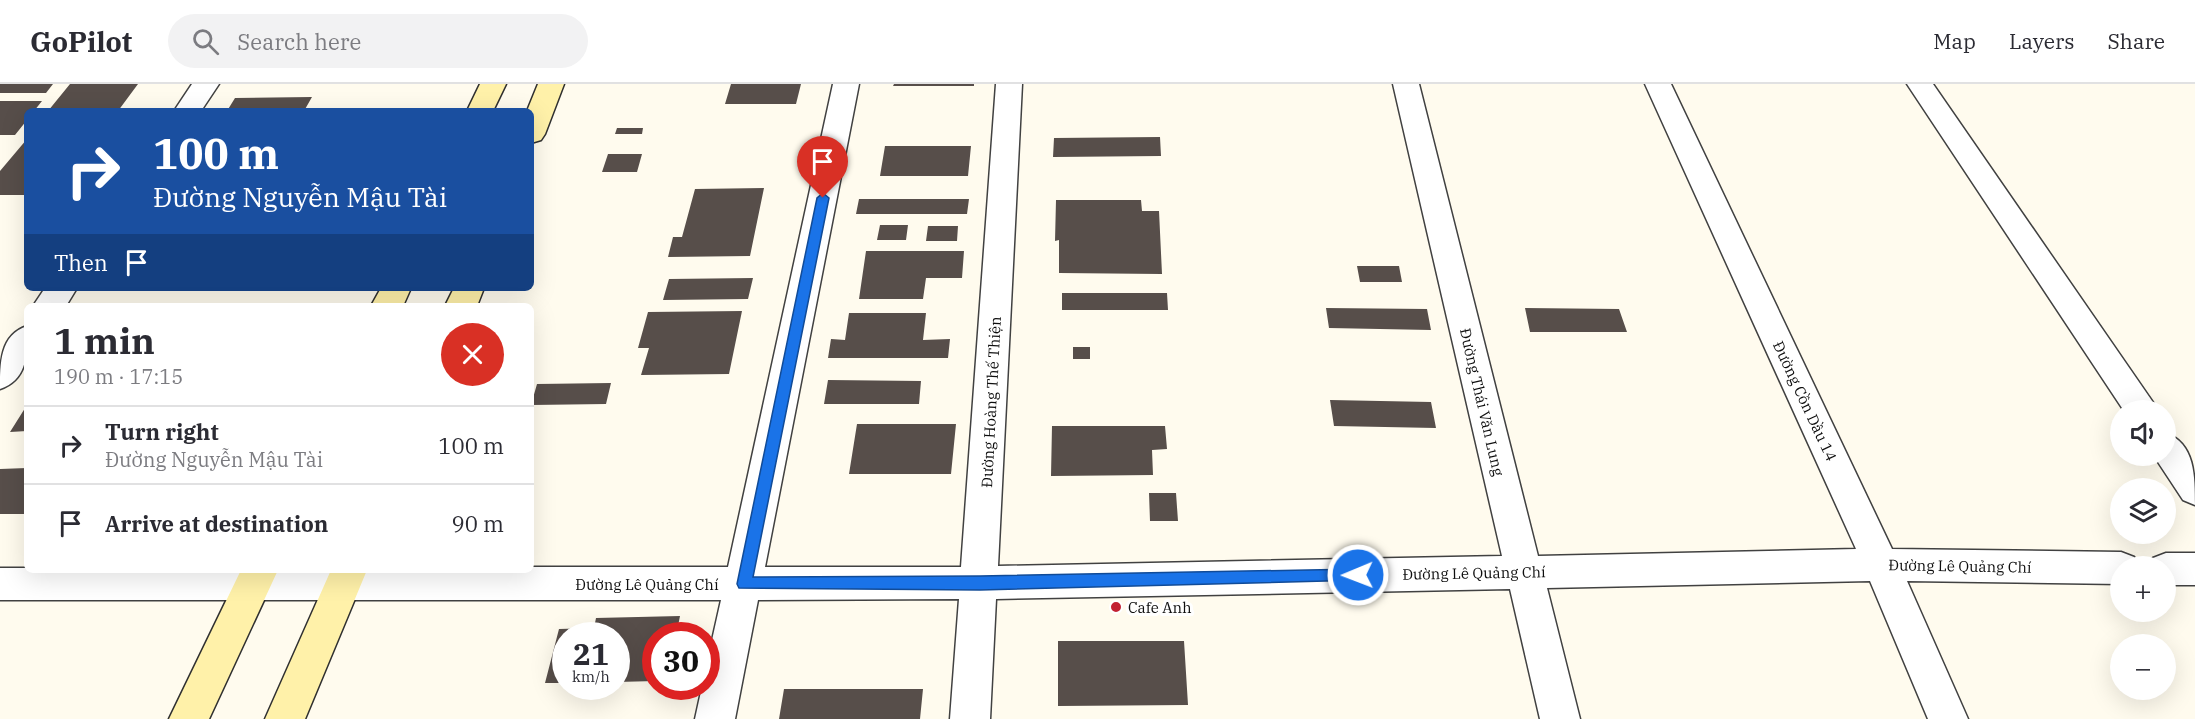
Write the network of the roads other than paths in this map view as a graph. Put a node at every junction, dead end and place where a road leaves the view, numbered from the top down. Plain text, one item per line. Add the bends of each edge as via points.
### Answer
1 (206, 84) edge
2 (493, 84) edge
3 (551, 84) edge
4 (846, 84) edge
5 (1009, 84) edge
6 (1406, 84) edge
7 (1658, 84) edge
8 (1920, 84) edge
9 (189, 108) edge
10 (481, 108) edge
11 (534, 126) edge
12 (24, 342) edge
13 (0, 376) edge
14 (2135, 400) edge
15 (2176, 462) edge
16 (2195, 490) edge
17 (1881, 565) junction
18 (2110, 568) edge
19 (2176, 568) edge
20 (2195, 569) edge
21 (1523, 572) junction
22 (257, 577) edge
23 (346, 577) edge
24 (980, 583) junction
25 (0, 584) edge
26 (744, 584) junction
27 (189, 719) edge
28 (285, 719) edge
29 (715, 719) edge
30 (970, 719) edge
31 (1560, 719) edge
32 (1948, 719) edge

1 - 9 street
2 - 10 main road
3 - 11 main road
4 - 26 street
5 - 24 street, Đường Hoàng Thế Thiện
6 - 21 street, Đường Thái Văn Lung
7 - 17 street, Đường Cồn Dầu 14
8 - 14 street
12 - 13 street
15 - 16 street
17 - 18 street, Đường Lê Quảng Chí
17 - 21 street, Đường Lê Quảng Chí
17 - 32 street, Đường Cồn Dầu 14
19 - 20 street
21 - 24 street, Đường Lê Quảng Chí
21 - 31 street, Đường Thái Văn Lung
22 - 23 street, Đường Lê Quảng Chí
22 - 25 street, Đường Lê Quảng Chí
22 - 27 main road
23 - 26 street, Đường Lê Quảng Chí
23 - 28 main road
24 - 26 street, Đường Lê Quảng Chí
24 - 30 street, Đường Hoàng Thế Thiện
26 - 29 street

